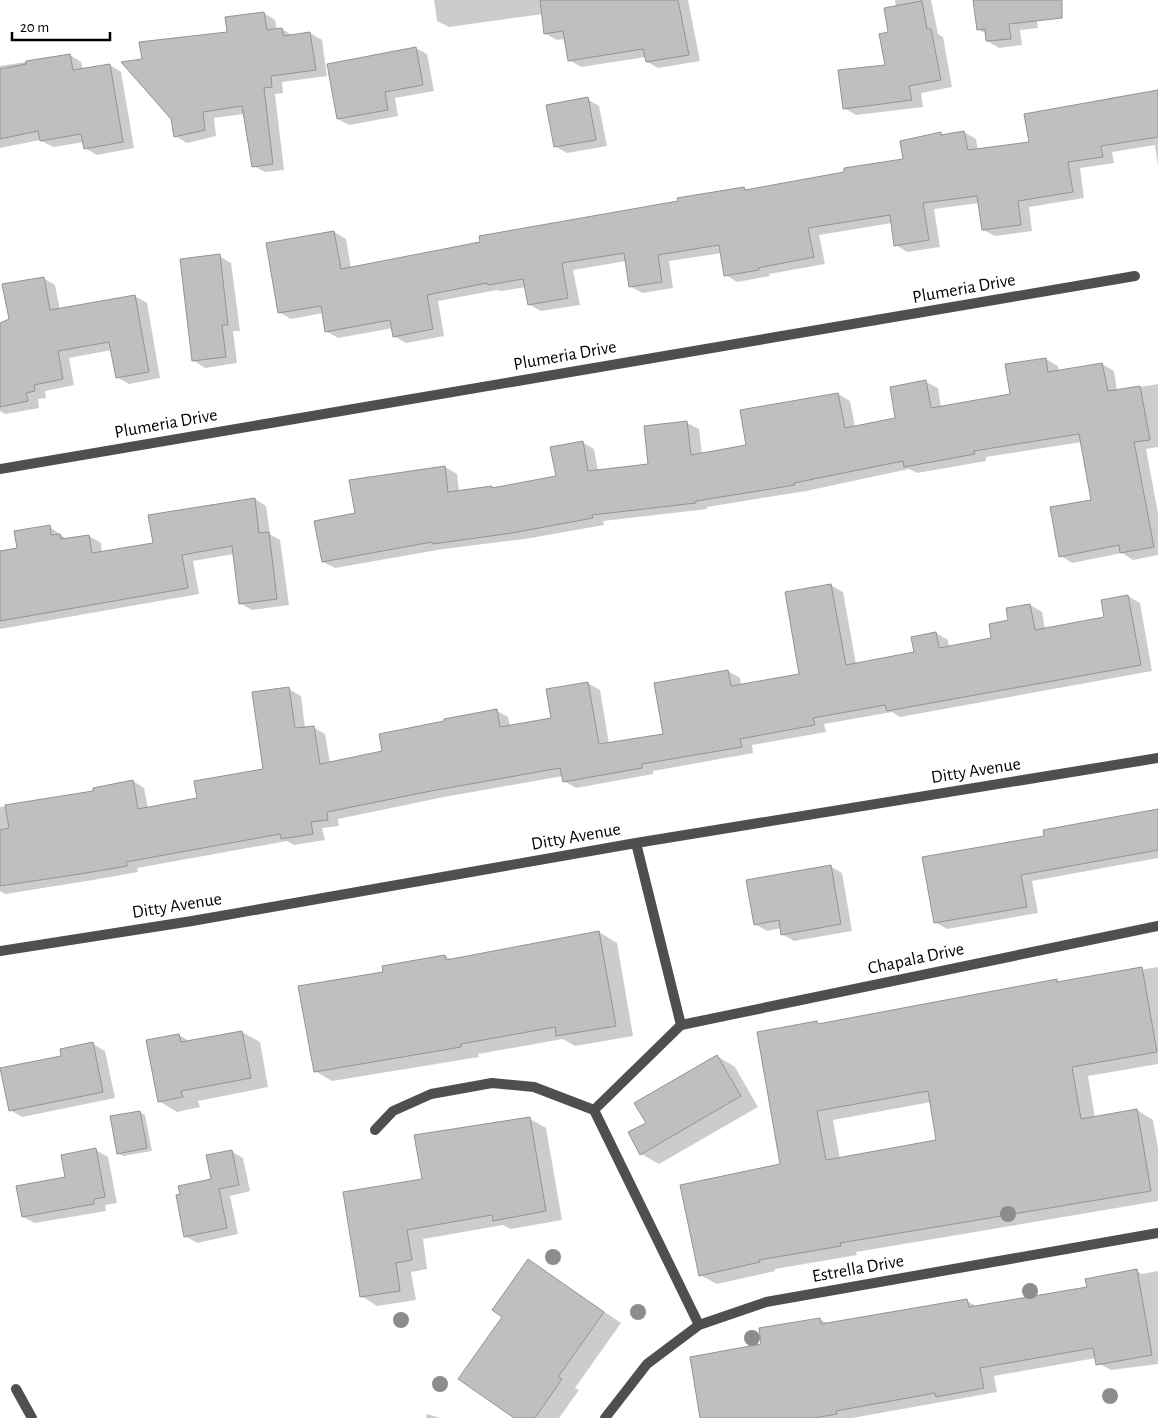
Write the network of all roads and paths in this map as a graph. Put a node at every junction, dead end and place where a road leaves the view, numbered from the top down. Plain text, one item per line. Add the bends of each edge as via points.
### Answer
1 (1135, 276) dead end
2 (0, 469) edge
3 (1158, 758) edge
4 (636, 843) junction
5 (1158, 926) edge
6 (0, 951) edge
7 (680, 1025) junction
8 (594, 1110) junction
9 (374, 1130) dead end
10 (1158, 1233) edge
11 (699, 1325) junction
12 (16, 1389) dead end
13 (32, 1418) edge
14 (605, 1418) edge

1 - 2 street, Plumeria Drive
3 - 4 street, Ditty Avenue
4 - 6 street, Ditty Avenue via 192,921
4 - 7 street
5 - 7 street, Chapala Drive
7 - 8 street
8 - 9 street via 534,1087 492,1083 431,1094 393,1112
8 - 11 street
10 - 11 street, Estrella Drive via 766,1302
11 - 14 street, Estrella Drive via 646,1364
12 - 13 street

